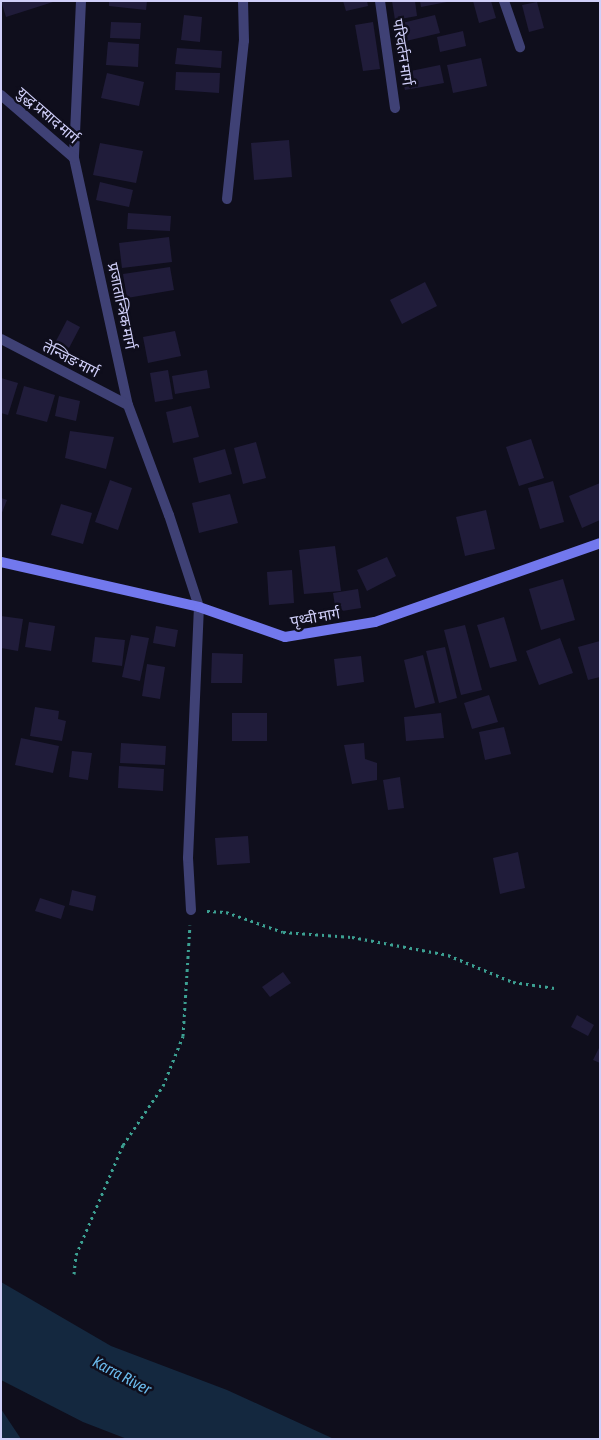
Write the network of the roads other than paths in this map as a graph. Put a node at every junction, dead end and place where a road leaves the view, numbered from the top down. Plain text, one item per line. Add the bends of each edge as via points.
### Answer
1 (81, 1) edge
2 (243, 1) edge
3 (380, 1) edge
4 (504, 1) edge
5 (520, 47) dead end
6 (1, 95) edge
7 (395, 108) dead end
8 (74, 158) junction
9 (227, 199) dead end
10 (1, 339) edge
11 (128, 405) junction
12 (600, 543) edge
13 (1, 562) edge
14 (199, 607) junction
15 (191, 910) road end

1 - 8 street, प्रजातान्त्रिक मार्ग
2 - 9 street via 244,41
3 - 7 street, परिवर्तन मार्ग
4 - 5 street
6 - 8 street, युद्ध प्रसाद मार्ग
8 - 11 street, प्रजातान्त्रिक मार्ग
10 - 11 street, तेन्जिङ मार्ग
11 - 14 street, प्रजातान्त्रिक मार्ग
12 - 14 street, पृथ्वी मार्ग via 375,622 285,637
13 - 14 street, पृथ्वी मार्ग
14 - 15 street via 188,858

